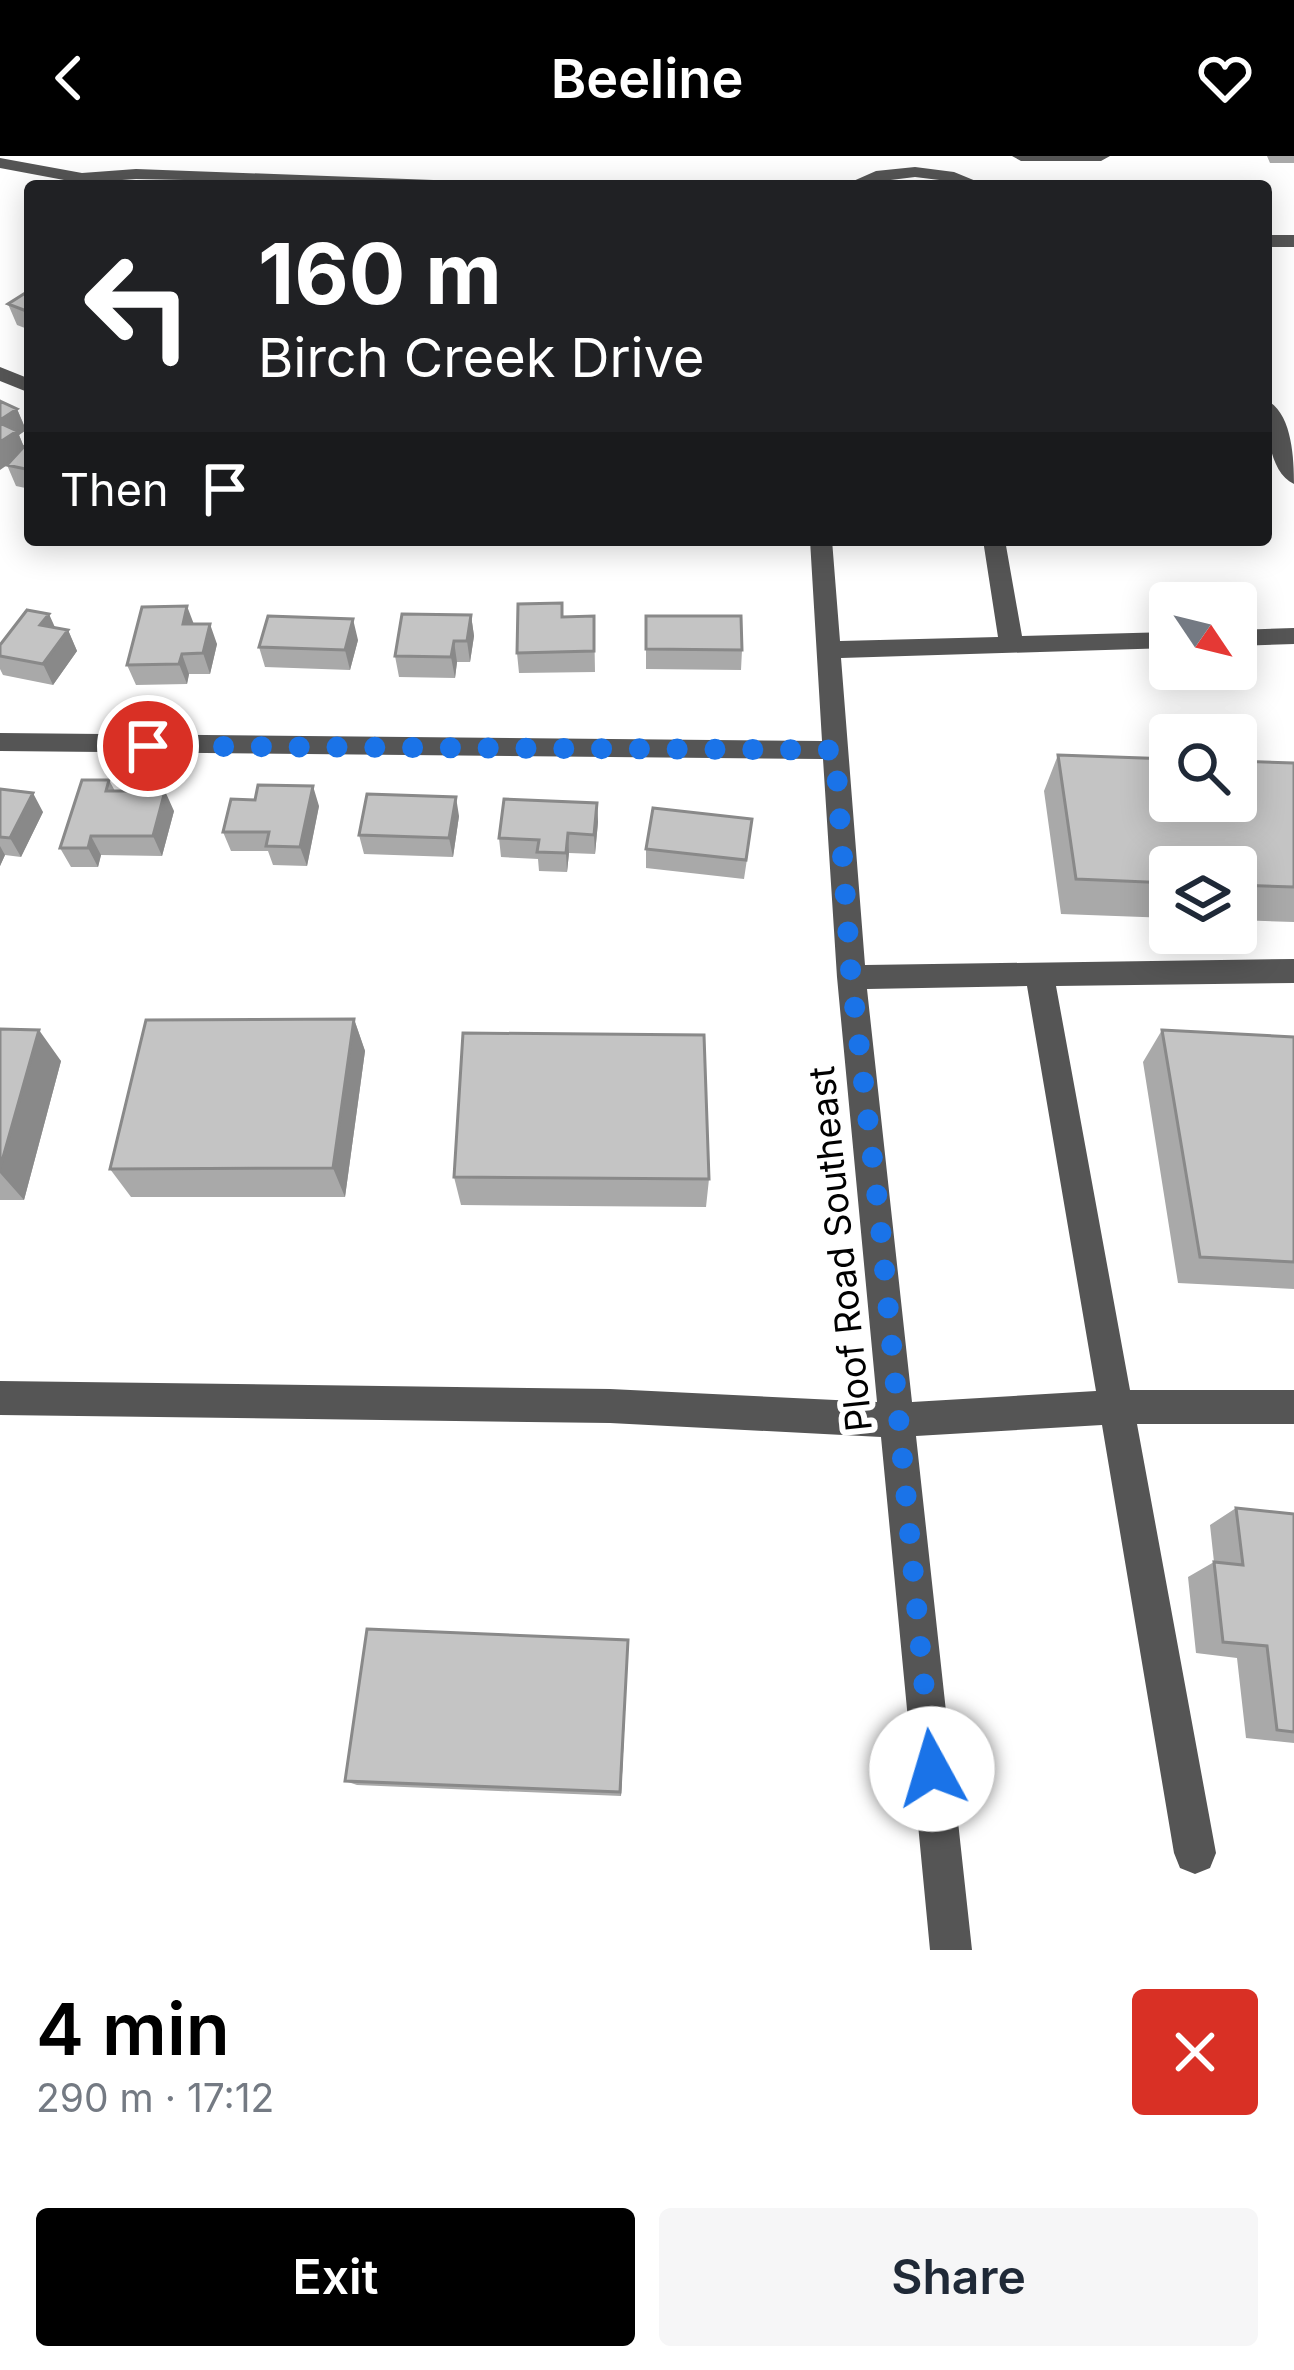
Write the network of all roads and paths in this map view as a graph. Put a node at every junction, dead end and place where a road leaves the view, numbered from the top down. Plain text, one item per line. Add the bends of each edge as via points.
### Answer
1 (877, 156) edge
2 (922, 156) edge
3 (1021, 156) edge
4 (1101, 156) edge
5 (6, 169) edge
6 (82, 178) junction
7 (92, 180) edge
8 (308, 180) edge
9 (858, 180) edge
10 (867, 180) edge
11 (957, 180) edge
12 (967, 180) edge
13 (1272, 421) edge
14 (1294, 477) edge
15 (821, 546) edge
16 (995, 546) edge
17 (1294, 636) edge
18 (1257, 637) edge
19 (1149, 641) edge
20 (1012, 646) junction
21 (830, 650) junction
22 (0, 742) edge
23 (835, 750) junction
24 (1040, 971) junction
25 (1294, 971) edge
26 (851, 976) junction
27 (0, 1398) edge
28 (1117, 1407) junction
29 (1294, 1407) edge
30 (896, 1420) junction
31 (1196, 1853) dead end
32 (950, 1950) edge

1 - 9 street
2 - 12 street
3 - 4 street
5 - 6 street
6 - 7 street
6 - 8 street
10 - 11 street via 933,173
13 - 14 street
15 - 21 street, Ploof Road Southeast
16 - 20 street
17 - 18 street
19 - 20 street
20 - 21 street
21 - 23 street, Ploof Road Southeast
22 - 23 street
23 - 26 street, Ploof Road Southeast
24 - 25 street
24 - 26 street
24 - 28 street
26 - 30 street, Ploof Road Southeast
27 - 30 street via 678,1408
28 - 29 street
28 - 30 street
28 - 31 street
30 - 32 street, Ploof Road Southeast

